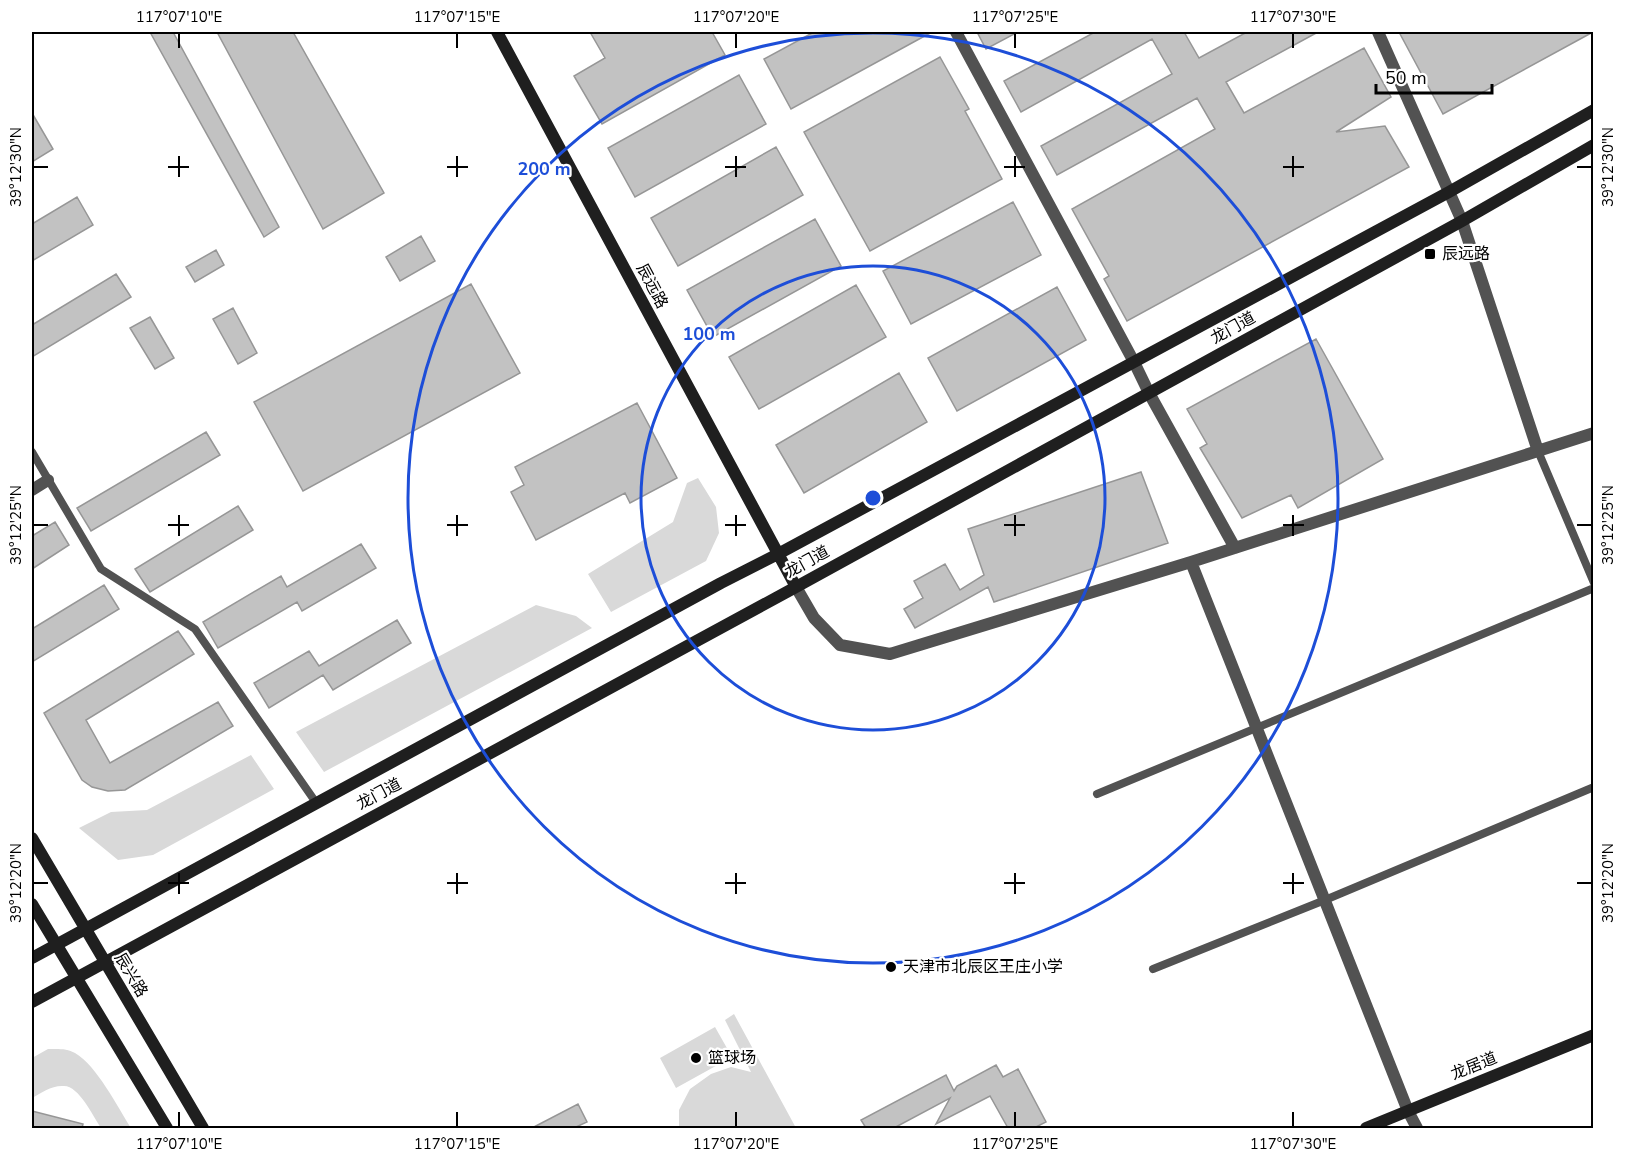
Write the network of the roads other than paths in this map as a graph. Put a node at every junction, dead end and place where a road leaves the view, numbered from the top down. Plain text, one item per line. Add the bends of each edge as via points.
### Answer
1 (499, 32) edge
2 (956, 32) edge
3 (1378, 32) edge
4 (1593, 110) edge
5 (1593, 144) edge
6 (1449, 192) junction
7 (1462, 221) junction
8 (1134, 362) junction
9 (1149, 393) junction
10 (1593, 433) edge
11 (1538, 451) junction
12 (32, 452) edge
13 (48, 480) junction
14 (32, 490) edge
15 (1235, 548) junction
16 (778, 554) junction
17 (1191, 562) junction
18 (1593, 583) edge
19 (796, 587) junction
20 (1593, 588) edge
21 (1257, 728) junction
22 (1593, 787) edge
23 (1097, 794) dead end
24 (317, 804) junction
25 (32, 838) edge
26 (1325, 900) junction
27 (32, 904) edge
28 (84, 929) junction
29 (56, 945) junction
30 (32, 958) edge
31 (104, 962) junction
32 (1153, 969) dead end
33 (75, 978) junction
34 (32, 1002) edge
35 (1593, 1035) edge
36 (1408, 1111) junction
37 (158, 1113) junction
38 (160, 1128) edge
39 (167, 1128) edge
40 (203, 1128) edge
41 (1366, 1128) edge
42 (1417, 1128) edge

1 - 16 main road, 辰远路
2 - 8 street
3 - 6 street
4 - 6 main road, 龙门道
5 - 7 main road, 龙门道
6 - 7 street
6 - 8 main road, 龙门道
7 - 9 main road, 龙门道
7 - 11 street
8 - 9 street
8 - 16 main road, 龙门道
9 - 15 street
9 - 19 main road, 龙门道
10 - 11 street
11 - 15 street
11 - 18 lane
12 - 13 lane
13 - 14 street
13 - 24 lane via 101,568 195,629
15 - 17 street
16 - 19 main road, 辰远路
16 - 24 main road, 龙门道
17 - 19 street via 890,654 840,645 814,618
17 - 21 street
19 - 31 main road, 龙门道
20 - 21 lane
21 - 23 lane
21 - 26 street
22 - 26 lane
24 - 28 main road, 龙门道
25 - 28 main road, 辰兴路
26 - 32 lane
26 - 36 street
27 - 29 main road
28 - 29 main road, 龙门道
28 - 31 main road, 辰兴路
29 - 30 main road, 龙门道
29 - 33 main road
31 - 33 main road, 龙门道
31 - 40 main road, 辰兴路
33 - 34 main road, 龙门道
33 - 37 main road
35 - 36 main road, 龙居道
36 - 41 main road, 龙居道
36 - 42 street
37 - 38 lane
37 - 39 main road

